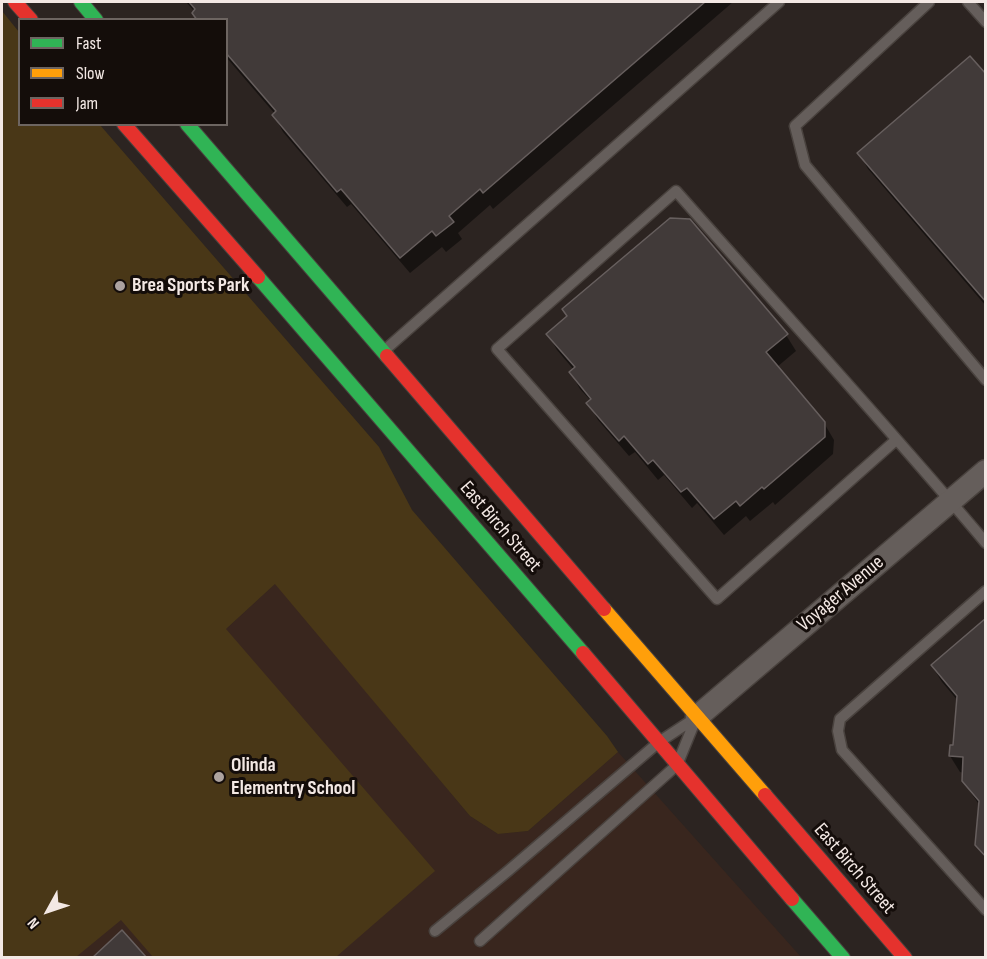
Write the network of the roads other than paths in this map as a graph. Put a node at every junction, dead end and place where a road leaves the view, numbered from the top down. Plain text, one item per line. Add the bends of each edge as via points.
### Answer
1 (15, 2) edge
2 (81, 2) edge
3 (779, 2) edge
4 (929, 2) edge
5 (968, 2) edge
6 (29, 18) edge
7 (94, 18) edge
8 (986, 22) edge
9 (126, 126) edge
10 (189, 126) edge
11 (383, 352) junction
12 (986, 380) edge
13 (896, 440) junction
14 (986, 471) edge
15 (951, 501) junction
16 (986, 543) edge
17 (986, 591) edge
18 (697, 717) junction
19 (659, 742) junction
20 (677, 765) junction
21 (986, 910) edge
22 (435, 931) dead end
23 (480, 941) dead end
24 (843, 957) edge
25 (905, 957) edge

1 - 6 street
2 - 7 street
3 - 11 lane
4 - 12 lane via 795,126 805,165
5 - 8 lane
9 - 19 street, East Birch Street
10 - 11 street, East Birch Street
11 - 18 street, East Birch Street
13 - 13 lane via 676,191 497,349 717,599
13 - 15 lane
14 - 15 street, Voyager Avenue
15 - 16 lane
15 - 18 street, Voyager Avenue
17 - 21 lane via 840,719 838,731 842,750
18 - 19 lane, Voyager Avenue
18 - 20 lane, Voyager Avenue
18 - 25 street, East Birch Street
19 - 20 street, East Birch Street
19 - 22 lane, Voyager Avenue
20 - 23 lane, Voyager Avenue
20 - 24 street, East Birch Street

